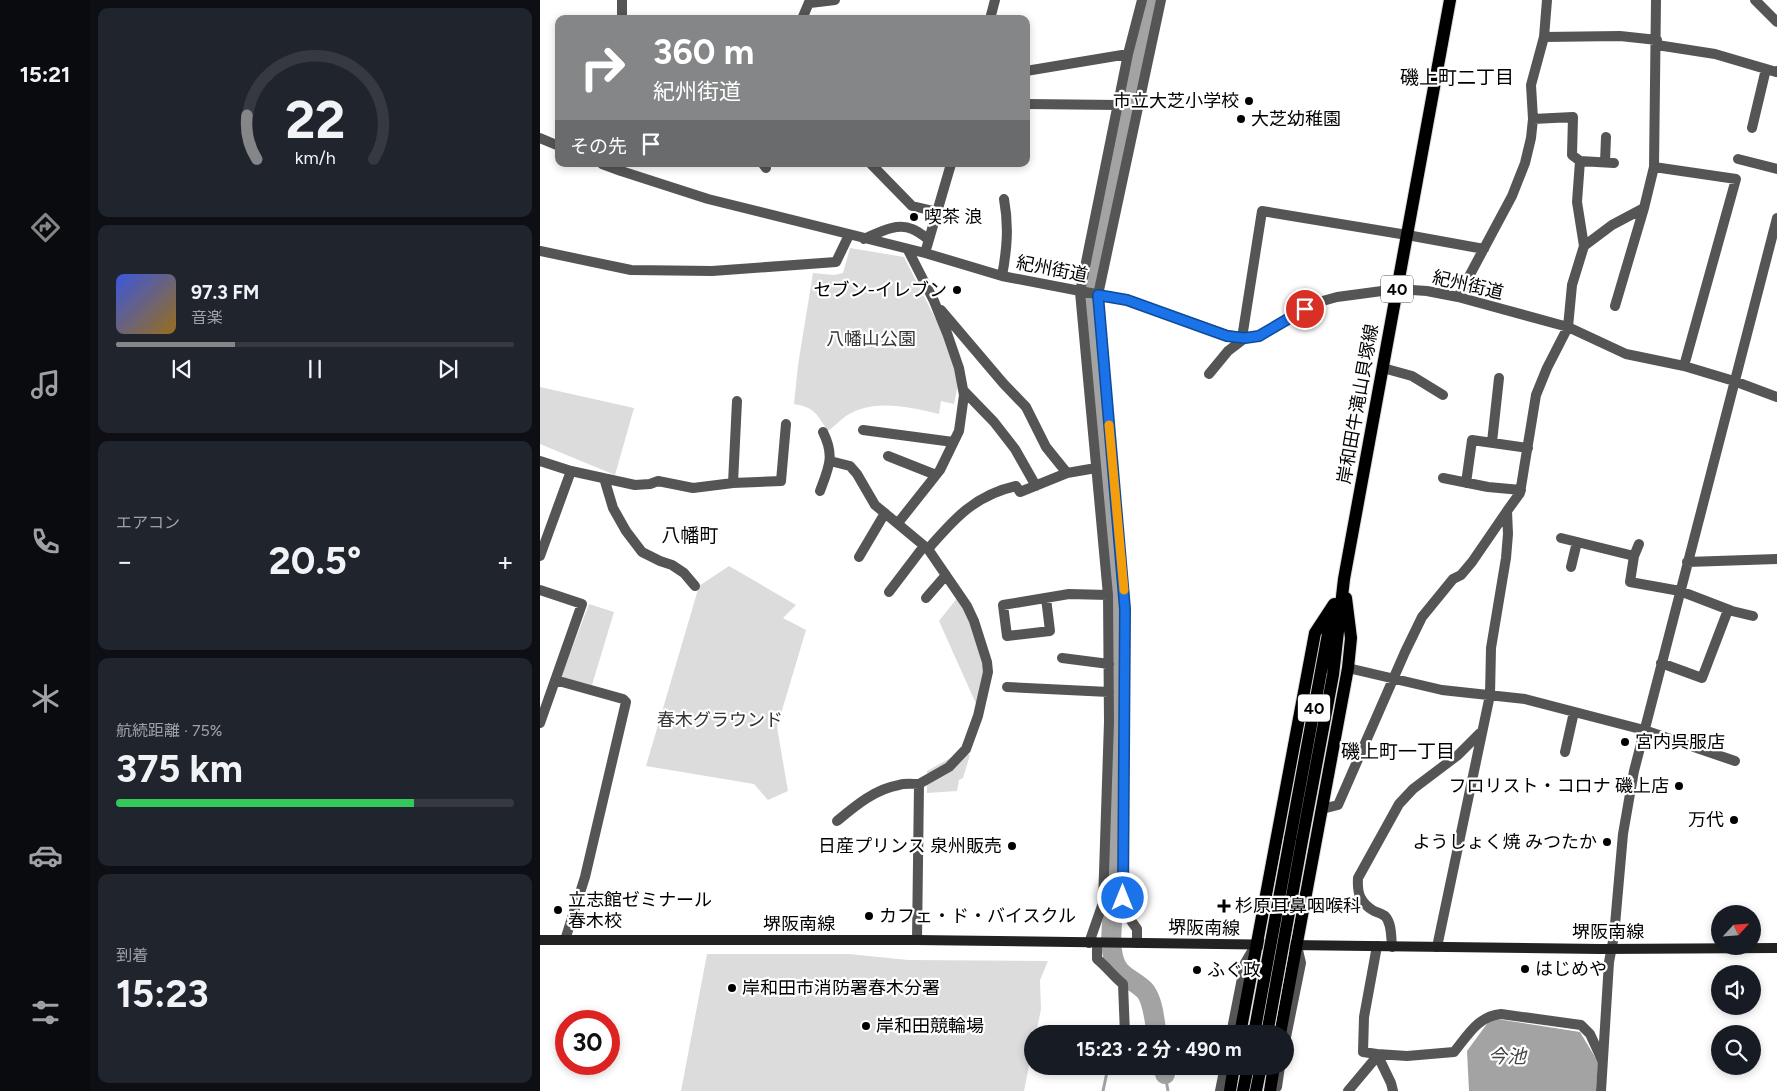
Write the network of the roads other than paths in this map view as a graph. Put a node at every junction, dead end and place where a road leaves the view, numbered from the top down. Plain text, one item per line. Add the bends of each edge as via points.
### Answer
1 (622, 0) edge
2 (834, 0) edge
3 (994, 0) edge
4 (1142, 0) edge
5 (1161, 0) edge
6 (1450, 0) edge
7 (1547, 0) edge
8 (1656, 0) edge
9 (1755, 0) edge
10 (810, 2) edge
11 (622, 15) edge
12 (804, 15) edge
13 (991, 15) edge
14 (1777, 22) edge
15 (1544, 37) junction
16 (1657, 43) junction
17 (1128, 54) junction
18 (1766, 69) junction
19 (1030, 70) edge
20 (1777, 71) edge
21 (1030, 104) edge
22 (1119, 105) junction
23 (1532, 119) junction
24 (1752, 128) dead end
25 (1606, 137) dead end
26 (540, 138) edge
27 (555, 144) edge
28 (1738, 159) dead end
29 (1580, 161) junction
30 (874, 167) edge
31 (950, 167) edge
32 (1654, 167) junction
33 (621, 168) edge
34 (1777, 169) edge
35 (1004, 199) dead end
36 (1644, 208) junction
37 (938, 212) junction
38 (1777, 218) edge
39 (849, 235) junction
40 (1407, 235) junction
41 (864, 239) junction
42 (929, 240) junction
43 (1584, 246) junction
44 (908, 250) junction
45 (1484, 250) junction
46 (540, 251) edge
47 (925, 253) junction
48 (1002, 276) junction
49 (1397, 290) junction
50 (1090, 294) junction
51 (1458, 297) junction
52 (934, 301) junction
53 (1615, 306) dead end
54 (1568, 327) junction
55 (1243, 338) junction
56 (1684, 366) junction
57 (1383, 368) junction
58 (1209, 374) dead end
59 (1499, 378) dead end
60 (1734, 381) junction
61 (964, 391) junction
62 (1443, 395) dead end
63 (1777, 397) edge
64 (737, 401) dead end
65 (786, 424) dead end
66 (863, 430) dead end
67 (823, 432) dead end
68 (953, 442) junction
69 (1492, 442) junction
70 (1528, 448) junction
71 (888, 456) dead end
72 (540, 461) edge
73 (830, 461) junction
74 (1096, 468) junction
75 (571, 471) junction
76 (1067, 473) junction
77 (936, 475) junction
78 (604, 478) junction
79 (1444, 478) dead end
80 (733, 483) junction
81 (1466, 483) junction
82 (1036, 486) junction
83 (1521, 490) junction
84 (820, 491) dead end
85 (1507, 512) junction
86 (885, 513) junction
87 (898, 524) junction
88 (1561, 538) dead end
89 (1577, 542) junction
90 (1639, 544) dead end
91 (926, 547) junction
92 (540, 556) edge
93 (1634, 556) junction
94 (859, 557) dead end
95 (1777, 559) edge
96 (1687, 562) junction
97 (1572, 567) dead end
98 (946, 575) junction
99 (1344, 579) junction
100 (695, 586) dead end
101 (540, 590) edge
102 (1680, 591) junction
103 (889, 592) dead end
104 (1108, 595) junction
105 (926, 598) dead end
106 (1046, 598) junction
107 (1334, 604) junction
108 (1728, 610) junction
109 (1753, 616) dead end
110 (1062, 658) dead end
111 (1661, 663) junction
112 (1109, 664) junction
113 (1348, 668) junction
114 (1394, 678) junction
115 (555, 680) junction
116 (1007, 687) dead end
117 (1109, 692) junction
118 (1490, 695) junction
119 (1574, 712) junction
120 (1109, 722) junction
121 (1124, 722) junction
122 (540, 723) edge
123 (1483, 730) junction
124 (1644, 730) junction
125 (1565, 752) dead end
126 (1735, 761) dead end
127 (919, 784) junction
128 (1322, 808) junction
129 (837, 821) dead end
130 (1296, 840) junction
131 (540, 940) edge
132 (565, 940) junction
133 (917, 940) junction
134 (1096, 943) junction
135 (1134, 944) junction
136 (1256, 945) junction
137 (1297, 946) junction
138 (1377, 946) junction
139 (1392, 947) junction
140 (1437, 947) junction
141 (1777, 948) edge
142 (1611, 949) junction
143 (1127, 1025) edge
144 (1233, 1025) edge
145 (1242, 1025) edge
146 (1256, 1025) edge
147 (1268, 1025) edge
148 (1282, 1025) edge
149 (1288, 1025) edge
150 (1377, 1054) junction
151 (1602, 1061) junction
152 (1223, 1075) edge
153 (1233, 1075) edge
154 (1246, 1075) edge
155 (1259, 1075) edge
156 (1275, 1075) edge
157 (1279, 1075) edge
158 (1220, 1091) edge
159 (1230, 1091) edge
160 (1243, 1091) edge
161 (1256, 1091) edge
162 (1276, 1091) edge
163 (1348, 1091) edge
164 (1393, 1091) edge
165 (1601, 1091) edge

1 - 11 street
2 - 10 street
3 - 13 street
4 - 17 street
5 - 50 street
6 - 40 main road, 岸和田牛滝山貝塚線 / 40
7 - 15 street
8 - 16 street
9 - 14 street
10 - 12 street
15 - 16 street via 1620,36
15 - 23 street via 1531,85
16 - 18 street via 1715,54
16 - 32 street
17 - 19 street
17 - 22 street
18 - 20 street
18 - 24 street
21 - 22 street
22 - 50 street
23 - 29 street via 1573,117 1572,155
23 - 45 street via 1526,163
25 - 29 street via 1610,162
26 - 27 street
28 - 34 street
29 - 43 street via 1577,202
30 - 37 street via 912,206
31 - 37 street
32 - 36 street
32 - 56 street via 1736,179
33 - 39 street, 紀州街道 via 708,199
35 - 48 street via 1008,230
36 - 43 street via 1612,225
36 - 53 street
37 - 42 street
38 - 60 street
39 - 41 street, 紀州街道
39 - 46 street via 836,262 712,271 631,270
40 - 45 street
40 - 49 main road, 岸和田牛滝山貝塚線 / 40
40 - 55 street via 1262,211
41 - 42 street via 902,227 912,228
41 - 44 street, 紀州街道
42 - 47 street
43 - 54 street via 1572,285
44 - 47 street, 紀州街道
44 - 52 street
45 - 51 street
47 - 48 street, 紀州街道
48 - 50 street, 紀州街道
49 - 51 street, 紀州街道
49 - 55 street, 紀州街道 via 1319,302 1259,336
49 - 57 main road, 岸和田牛滝山貝塚線 / 40
50 - 55 street, 紀州街道 via 1127,300 1227,336
50 - 74 street
50 - 121 street via 1125,609
51 - 54 street, 紀州街道
52 - 61 street via 959,368
52 - 76 street via 1026,407 1046,448
54 - 56 street, 紀州街道 via 1626,354
54 - 70 street via 1536,396
55 - 58 street
56 - 60 street, 紀州街道
57 - 62 street via 1412,376
57 - 99 main road, 岸和田牛滝山貝塚線 / 40
59 - 69 street
60 - 63 street, 紀州街道
60 - 96 street
61 - 68 street via 959,431
61 - 82 street via 1015,449
64 - 80 street
65 - 80 street via 781,481
66 - 68 street
67 - 73 street via 830,444
68 - 77 street
69 - 70 street
69 - 81 street via 1472,440
70 - 83 street
71 - 77 street
72 - 75 street
73 - 84 street
73 - 86 street via 850,466 875,505
74 - 76 street
74 - 104 street
75 - 78 street
75 - 92 street
76 - 82 street
77 - 87 street
78 - 80 street via 635,485 658,481 693,488
78 - 100 street via 613,508 642,552 672,565
79 - 81 street
81 - 83 street
82 - 91 street via 1020,492 1016,486 1006,488 978,500
83 - 85 street
85 - 114 street via 1472,562 1453,579 1422,617
85 - 118 street via 1506,558 1491,648
86 - 87 street
86 - 94 street
87 - 91 street
88 - 89 street
89 - 93 street
89 - 97 street
90 - 93 street
91 - 98 street
91 - 103 street
93 - 102 street via 1630,582
95 - 96 street
96 - 102 street
98 - 105 street
98 - 127 street via 974,620 988,672 966,749 950,767
99 - 107 main road, 岸和田牛滝山貝塚線 / 40
99 - 113 main road via 1352,638
99 - 130 main road, 岸和田牛滝山貝塚線 / 40 via 1333,675
101 - 115 street via 582,604
102 - 108 street
102 - 111 street
104 - 106 street via 1069,594
104 - 112 street
106 - 106 street via 1003,605 1007,636 1050,631
107 - 130 main road, 岸和田牛滝山貝塚線 / 40
107 - 136 main road via 1315,633
108 - 109 street
108 - 111 street via 1702,678
110 - 112 street
111 - 124 street
112 - 117 street
113 - 114 street
113 - 128 main road
114 - 118 street via 1442,690
114 - 128 street via 1338,805
115 - 122 street
115 - 132 street via 626,702 585,877
116 - 117 street
117 - 120 street
118 - 119 street via 1525,699
118 - 123 street
119 - 124 street
119 - 125 street
120 - 121 street
120 - 134 street via 1103,902
121 - 135 street via 1123,898 1125,912 1137,929
123 - 139 street via 1399,804 1358,878 1361,901 1385,916
123 - 140 street
124 - 126 street
124 - 142 street via 1623,834
127 - 129 street via 882,790
127 - 133 street
128 - 137 main road
130 - 146 main road, 岸和田牛滝山貝塚線 / 40, bridge
130 - 147 main road, 岸和田牛滝山貝塚線 / 40, bridge
131 - 132 main road, 堺阪南線
132 - 133 main road, 堺阪南線
133 - 134 main road, 堺阪南線
134 - 135 main road, 堺阪南線
134 - 143 street via 1097,960 1123,984 1130,1013
135 - 136 main road, 堺阪南線
136 - 137 main road, 堺阪南線
136 - 144 street via 1245,963
136 - 145 main road
137 - 138 main road, 堺阪南線
137 - 148 main road
137 - 149 street via 1301,964
138 - 139 main road, 堺阪南線
138 - 150 street via 1364,1017 1363,1052
139 - 140 main road, 堺阪南線
140 - 142 main road, 堺阪南線
141 - 142 main road, 堺阪南線
142 - 151 street
150 - 151 street via 1407,1056 1454,1052 1482,1019 1501,1014 1581,1025 1590,1034
150 - 163 street
150 - 164 street
151 - 165 street
152 - 158 street
153 - 159 main road
154 - 160 main road
155 - 161 main road
156 - 162 main road
157 - 162 street

